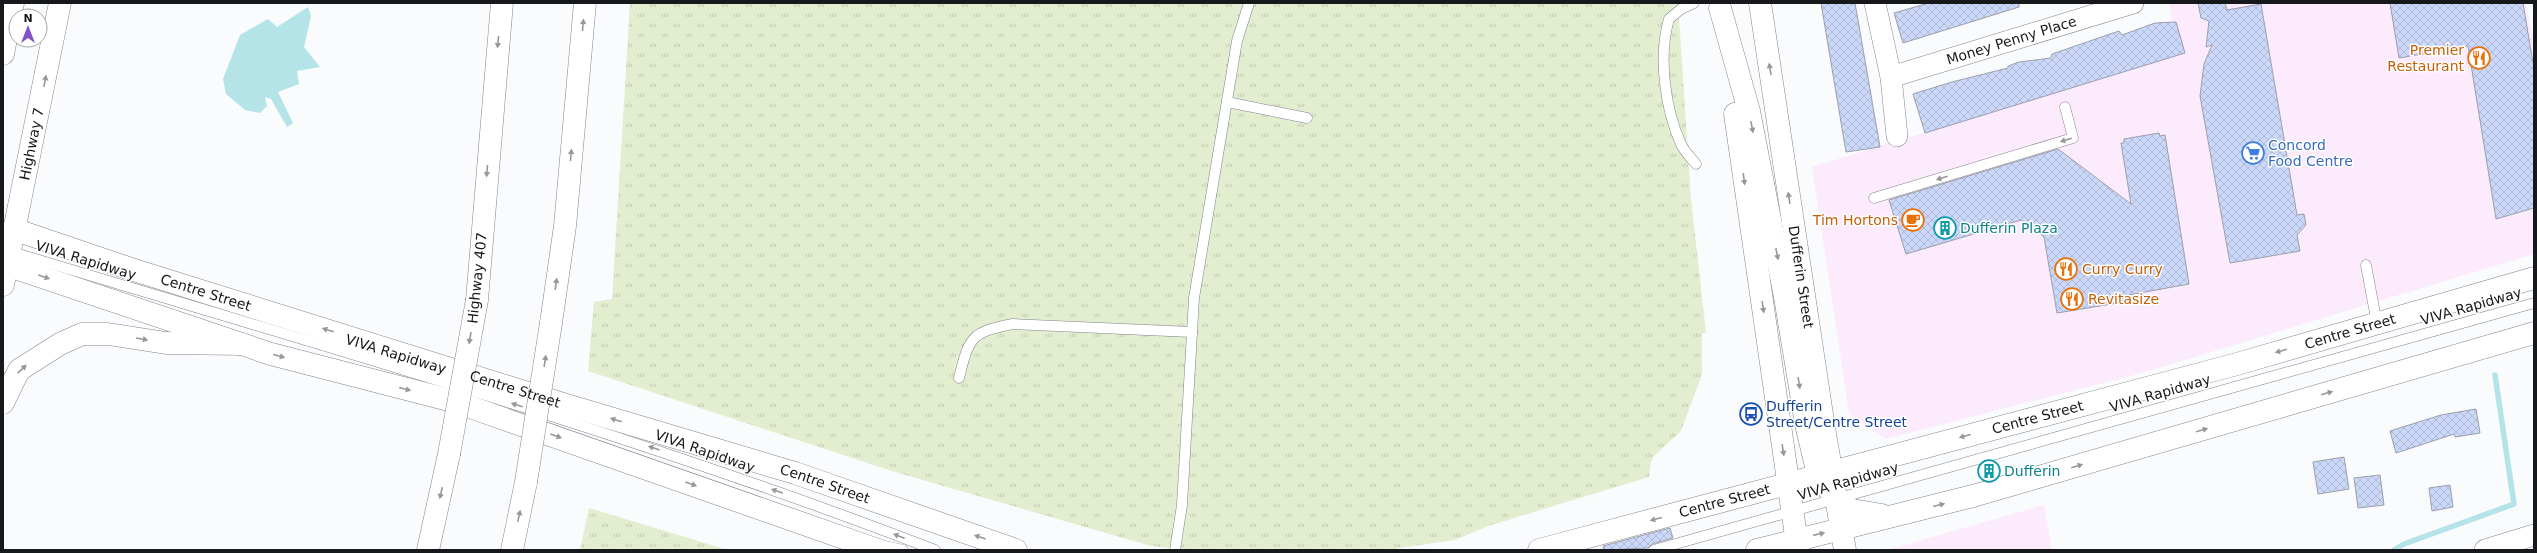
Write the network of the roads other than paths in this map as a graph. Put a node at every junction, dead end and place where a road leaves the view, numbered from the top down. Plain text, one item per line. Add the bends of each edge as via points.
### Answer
1 (12, 3) edge
2 (60, 3) edge
3 (502, 3) edge
4 (585, 3) edge
5 (1249, 3) edge
6 (1694, 3) edge
7 (1760, 3) edge
8 (1875, 3) edge
9 (2133, 3) edge
10 (1719, 6) edge
11 (3, 54) edge
12 (1891, 77) junction
13 (1227, 102) junction
14 (2064, 107) dead end
15 (1307, 118) dead end
16 (1897, 136) dead end
17 (1696, 164) dead end
18 (1874, 198) dead end
19 (13, 229) junction
20 (5, 263) edge
21 (2366, 265) dead end
22 (2534, 278) edge
23 (2534, 303) edge
24 (2377, 324) junction
25 (1192, 332) junction
26 (2534, 333) edge
27 (242, 344) junction
28 (959, 378) dead end
29 (3, 403) edge
30 (1825, 473) junction
31 (1788, 483) junction
32 (1836, 499) junction
33 (1792, 511) junction
34 (1901, 514) junction
35 (1841, 529) junction
36 (833, 534) junction
37 (2534, 535) edge
38 (1797, 545) edge
39 (428, 550) edge
40 (512, 550) edge
41 (878, 550) edge
42 (903, 550) edge
43 (935, 550) edge
44 (1016, 550) edge
45 (1175, 550) edge
46 (1539, 550) edge
47 (1654, 550) edge
48 (1757, 550) edge
49 (1845, 550) edge
50 (2485, 550) edge

1 - 11 main road
19 -> 2 main road, Highway 7
3 -> 39 main road, Highway 407, bridge via 477,300 449,454
40 -> 4 main road, bridge via 526,482 565,226
5 - 13 lane via 1237,40
6 - 17 lane via 1669,19 1664,52 1669,103 1675,127 1681,145
30 -> 7 main road, Dufferin Street
8 - 12 street
9 - 12 street, Money Penny Place
10 -> 30 main road via 1748,111 1785,297 1806,424
10 -> 31 main road
12 - 16 street
13 - 15 lane
13 - 25 lane via 1194,298
14 -> 18 lane via 2073,138
19 - 20 main road, Highway 7
44 -> 19 main road, Centre Street via 795,473 134,270
20 -> 27 main road
43 -> 20 lane, VIVA Rapidway via 818,504 622,437
21 - 24 lane
22 - 24 main road, Centre Street
23 - 32 lane, VIVA Rapidway
24 -> 30 main road, Centre Street via 2237,364
25 - 28 lane via 1013,324 985,329 976,336 965,352
25 - 45 lane via 1182,504
34 -> 26 main road via 1989,492
29 -> 27 main road via 19,370 60,344 82,334 108,334 166,343
27 -> 36 main road via 453,401
30 - 31 main road, Centre Street
30 - 32 main road, Dufferin Street
31 - 33 main road
31 -> 46 main road, Centre Street
32 - 33 lane, VIVA Rapidway
32 - 34 main road via 1852,510 1874,515
32 - 35 main road, Dufferin Street
33 - 38 main road
33 - 47 lane, VIVA Rapidway
34 - 35 main road
38 -> 35 main road
35 - 49 main road, Dufferin Street
36 - 41 main road
36 - 42 lane
37 - 50 street
38 - 48 main road

